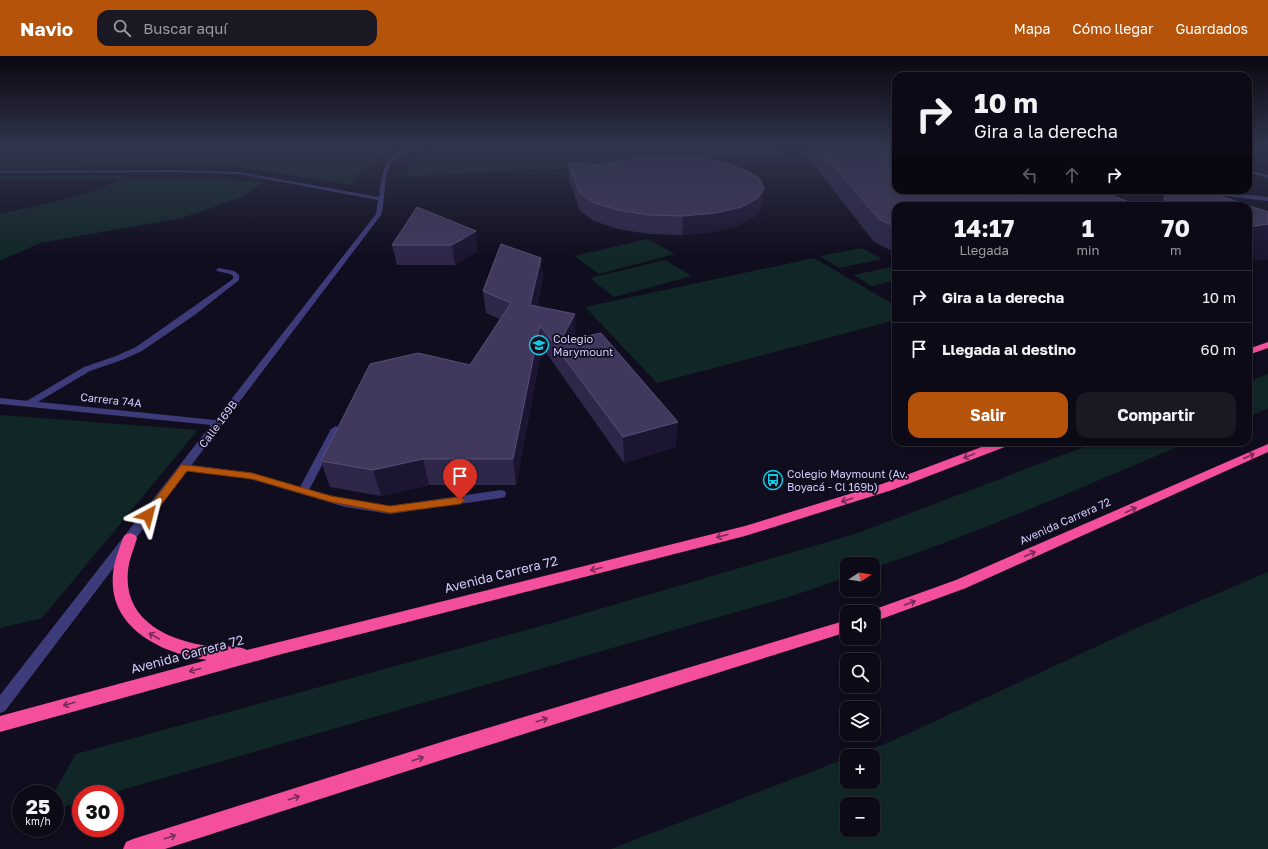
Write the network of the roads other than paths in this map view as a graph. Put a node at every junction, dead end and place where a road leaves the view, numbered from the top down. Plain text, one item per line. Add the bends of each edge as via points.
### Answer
1 (292, 182) edge
2 (385, 182) edge
3 (1225, 194) edge
4 (382, 199) junction
5 (1268, 199) edge
6 (219, 270) dead end
7 (1268, 345) edge
8 (1252, 351) edge
9 (0, 401) edge
10 (28, 404) junction
11 (219, 423) junction
12 (336, 429) edge
13 (996, 446) edge
14 (1268, 448) edge
15 (185, 468) junction
16 (303, 492) junction
17 (501, 494) dead end
18 (130, 538) junction
19 (880, 613) edge
20 (840, 628) edge
21 (260, 653) junction
22 (0, 706) edge
23 (0, 724) edge
24 (133, 849) edge

1 - 4 street
2 - 4 street, Calle 169B
3 - 5 street
4 - 11 street, Calle 169B via 379,214
6 - 10 street via 232,272 236,275 236,280 139,349 87,369
7 - 8 highway
9 - 10 street, Carrera 74A
10 - 11 street, Carrera 74A
11 - 15 street, Calle 169B
12 - 16 street
13 -> 21 highway, Avenida Carrera 72 via 888,487 790,518
19 -> 14 highway, Avenida Carrera 72 via 961,584
15 - 16 street via 252,476
15 - 18 street, Calle 169B
16 - 17 street via 345,503 390,510
21 -> 18 highway via 213,654 172,646 142,629 129,614 121,596 119,577
18 - 22 street, Calle 169B
24 -> 20 highway
21 -> 23 highway, Avenida Carrera 72

